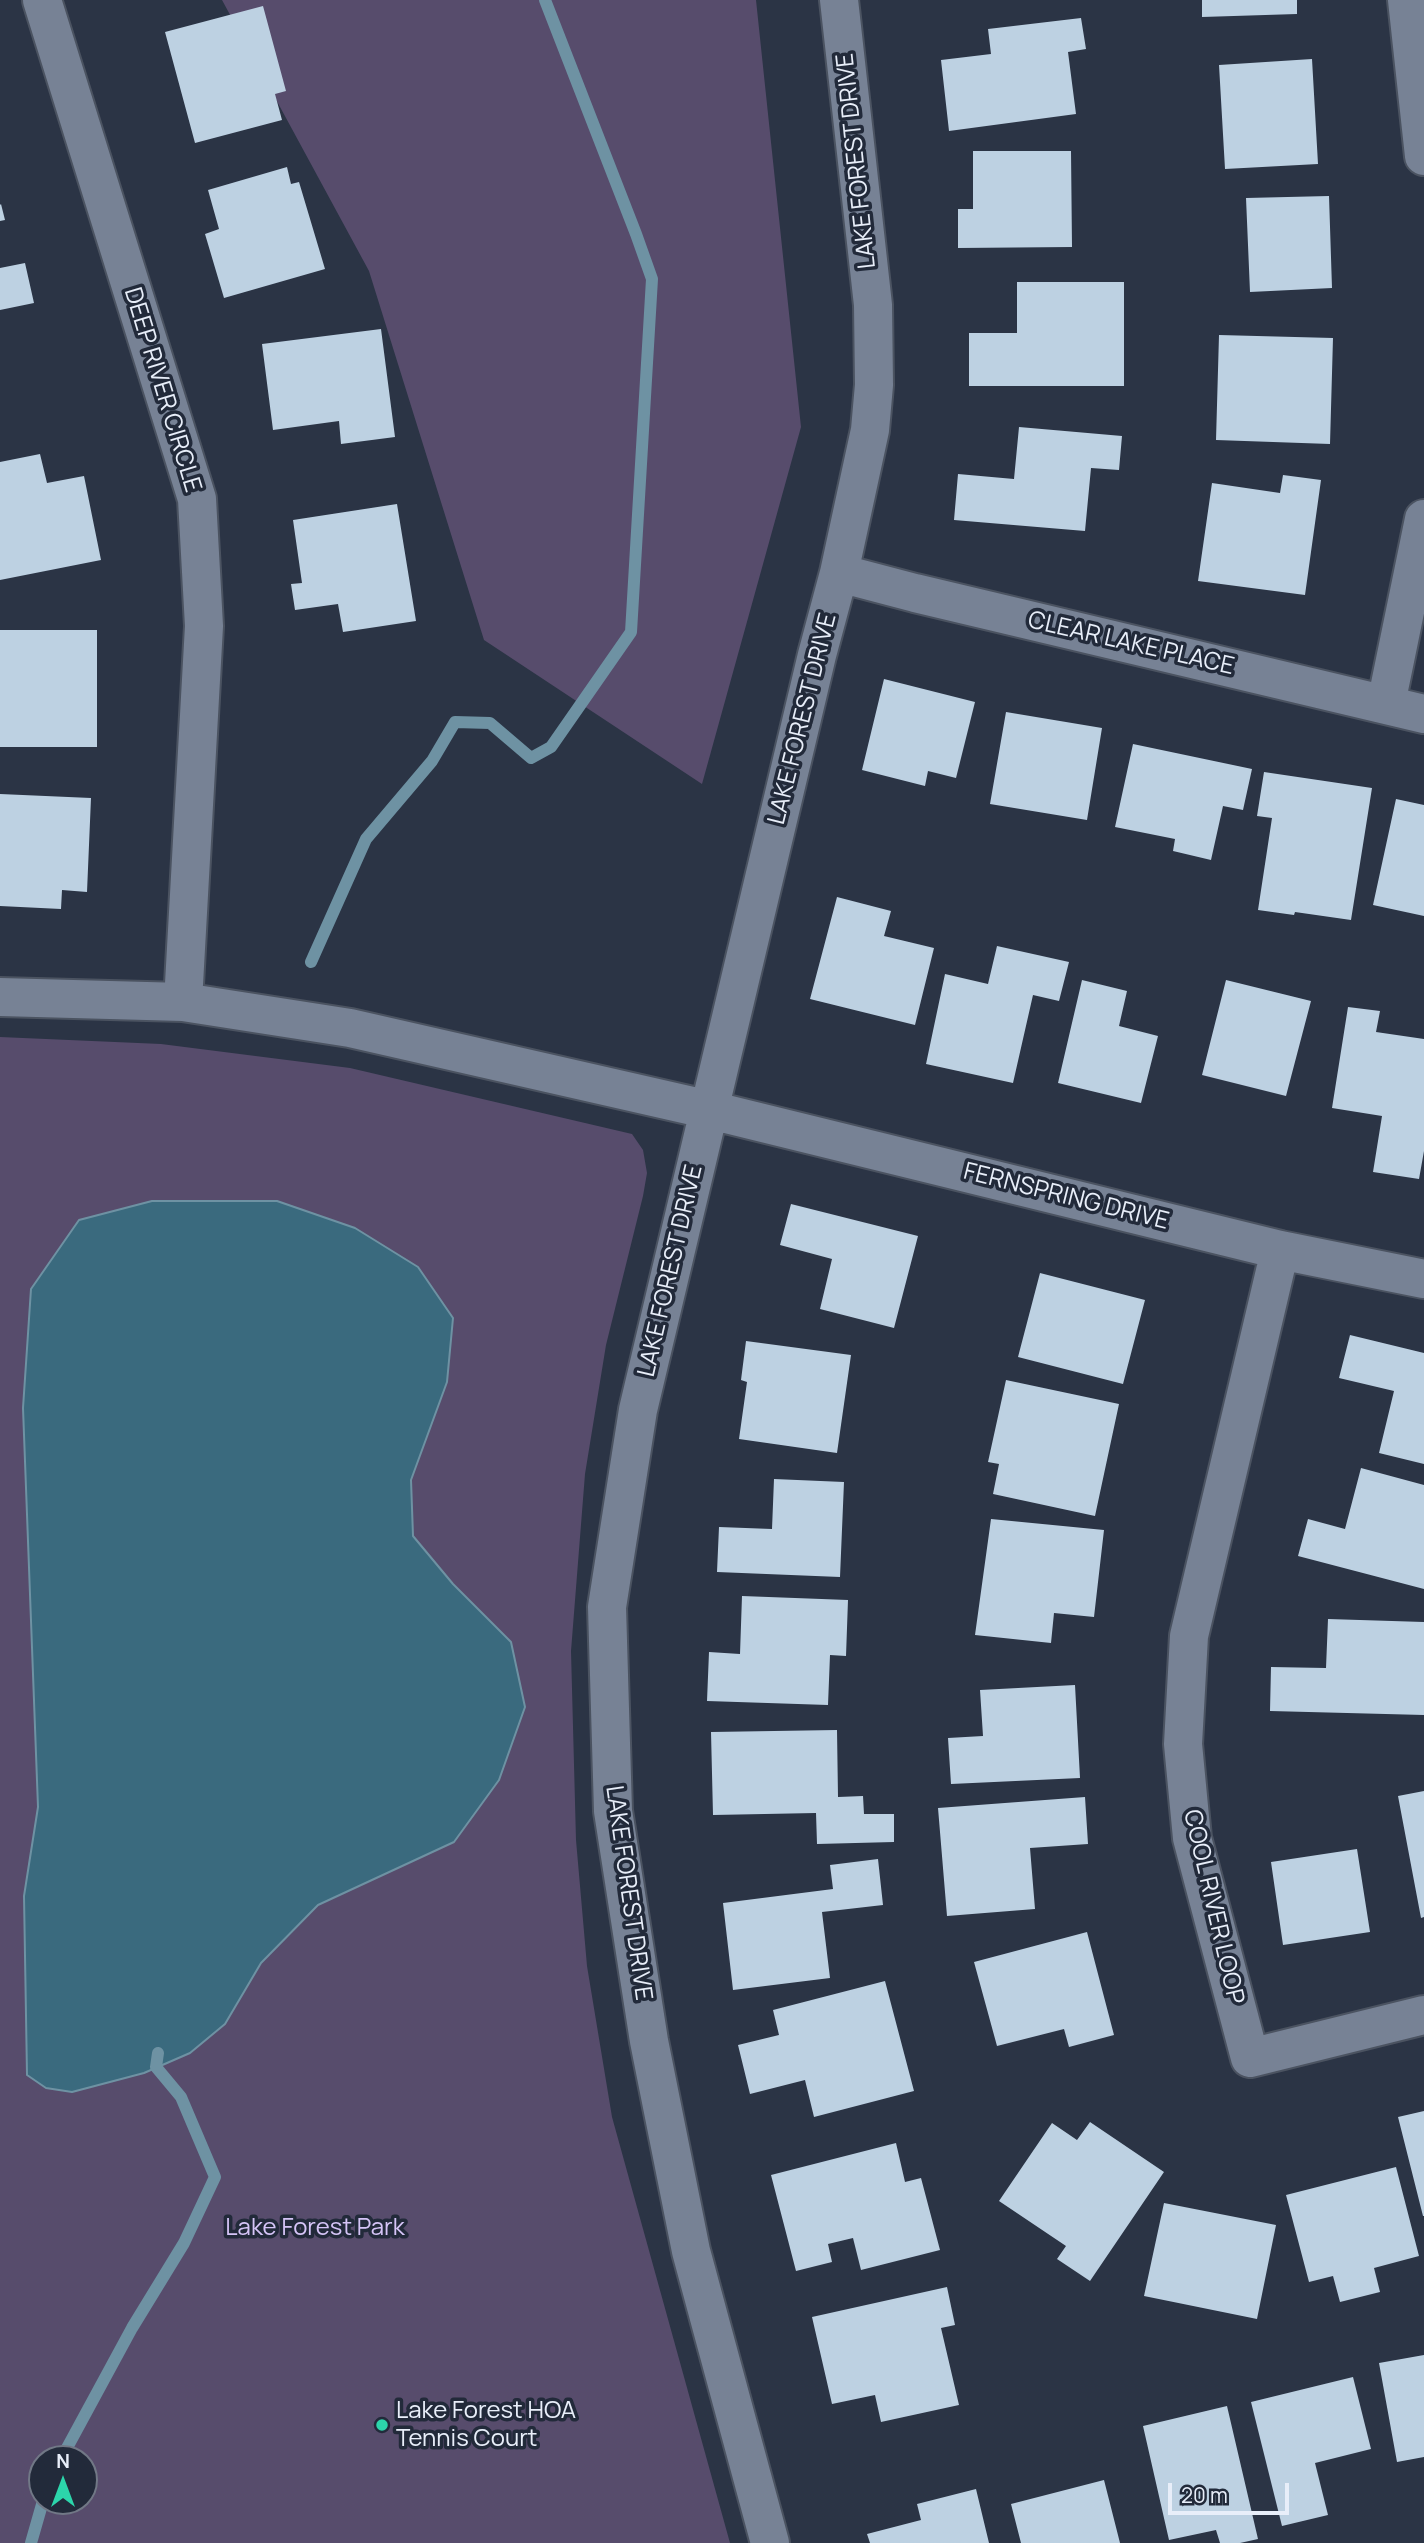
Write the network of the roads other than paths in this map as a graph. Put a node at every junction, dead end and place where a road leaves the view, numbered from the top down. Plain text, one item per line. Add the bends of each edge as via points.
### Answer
1 (42, 0) edge
2 (839, 0) edge
3 (1407, 0) edge
4 (1424, 156) edge
5 (1424, 519) edge
6 (839, 573) junction
7 (1386, 704) junction
8 (1424, 713) edge
9 (0, 997) edge
10 (183, 1002) junction
11 (710, 1110) junction
12 (1280, 1250) junction
13 (1424, 1279) edge
14 (1424, 2015) edge
15 (770, 2543) edge

1 - 10 street, DEEP RIVER CIRCLE via 197,499 204,626
2 - 6 street, LAKE FOREST DRIVE via 873,305 874,385 870,430
3 - 4 street
5 - 7 street
6 - 7 street, CLEAR LAKE PLACE
6 - 11 street, LAKE FOREST DRIVE
7 - 8 street, CLEAR LAKE PLACE
9 - 10 street, FERNSPRING DRIVE
10 - 11 street, FERNSPRING DRIVE via 350,1028
11 - 12 street, FERNSPRING DRIVE
11 - 15 street, LAKE FOREST DRIVE via 638,1410 607,1607 612,1811 649,2041 691,2251
12 - 13 street, FERNSPRING DRIVE
12 - 14 street, COOL RIVER LOOP via 1189,1636 1183,1744 1192,1838 1250,2058

